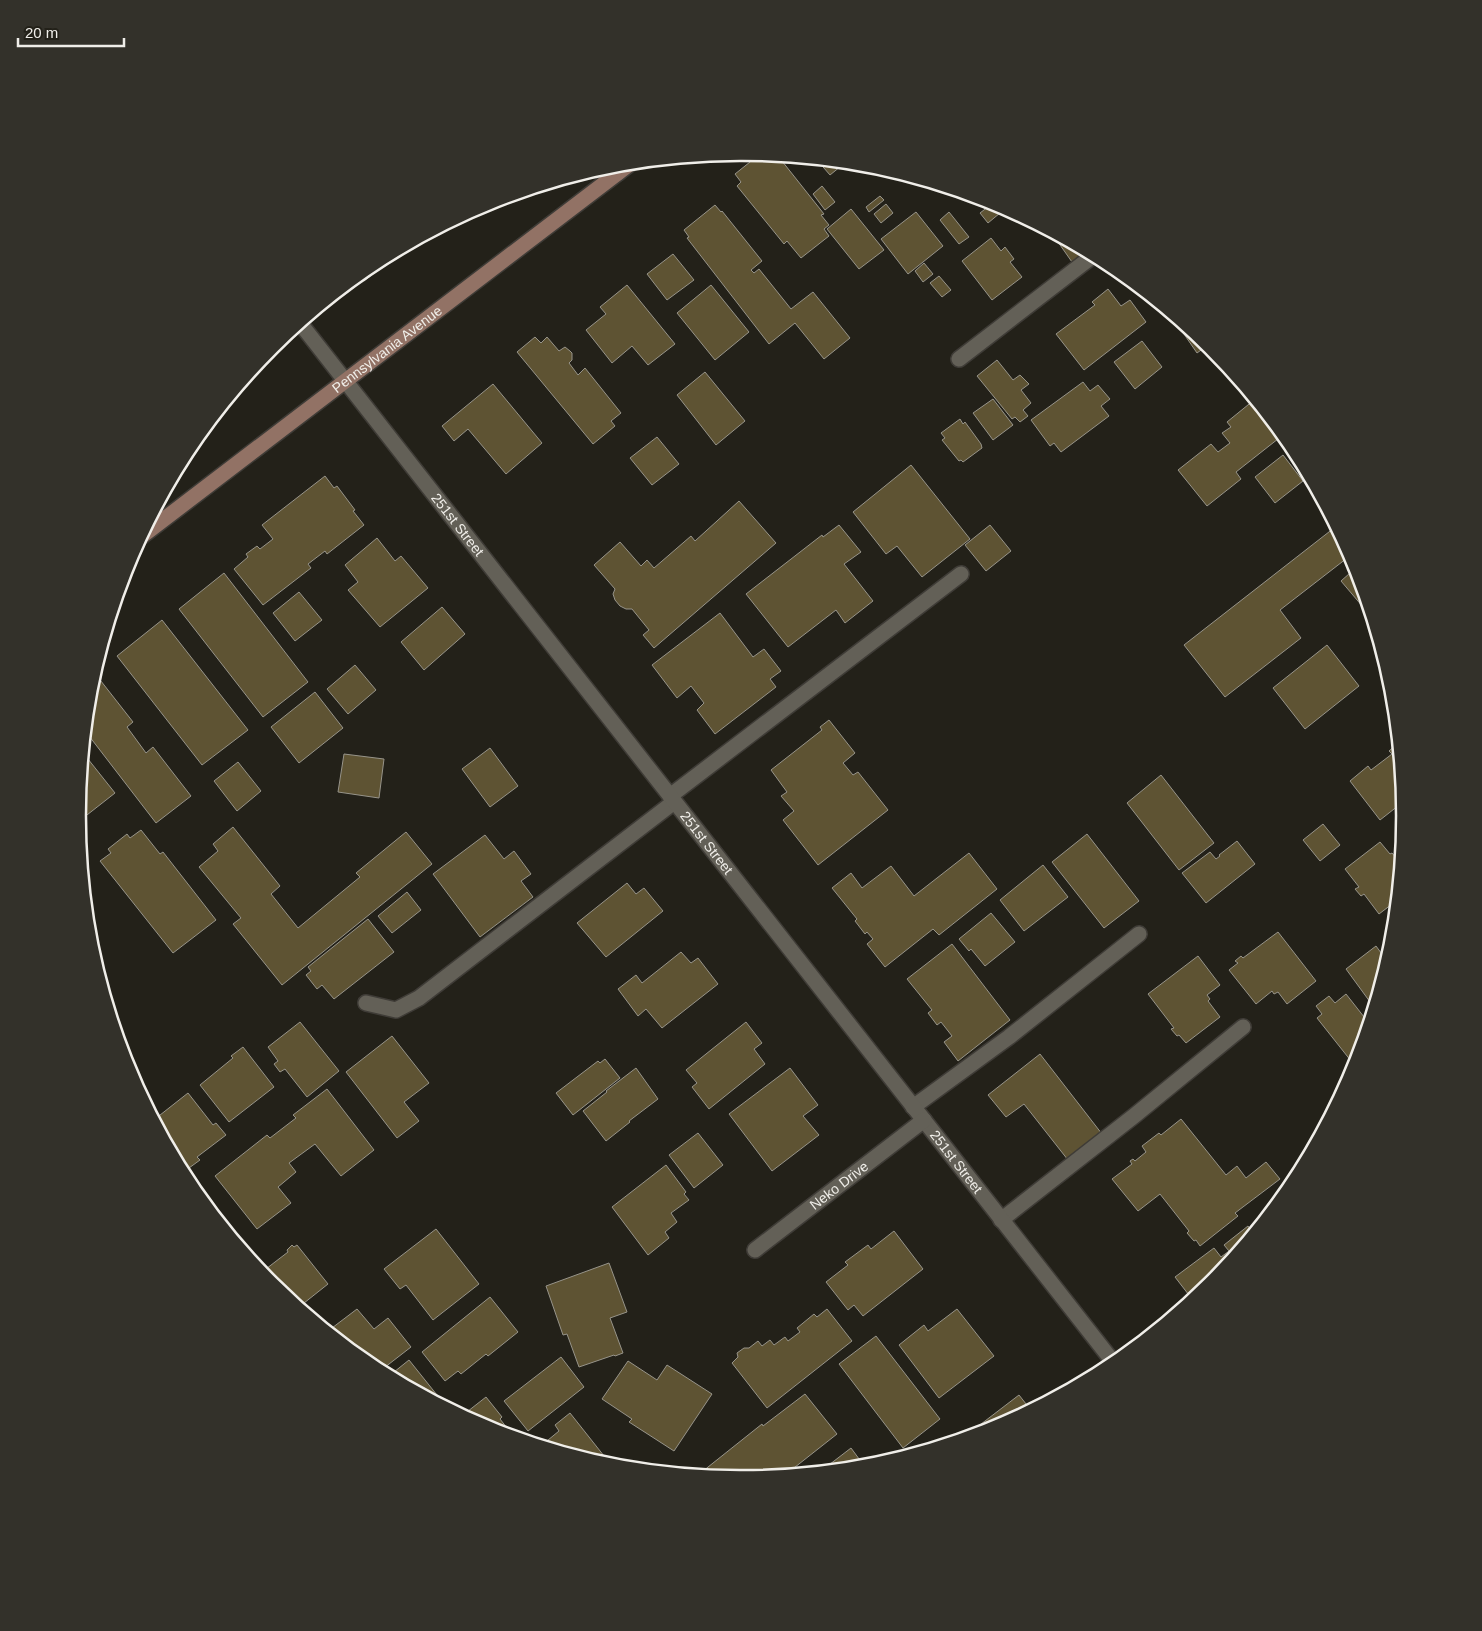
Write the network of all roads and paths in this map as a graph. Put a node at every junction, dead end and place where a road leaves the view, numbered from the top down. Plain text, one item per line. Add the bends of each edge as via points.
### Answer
1 (608, 174) edge
2 (1087, 260) edge
3 (304, 328) edge
4 (960, 359) dead end
5 (345, 380) junction
6 (153, 527) edge
7 (960, 574) dead end
8 (672, 799) junction
9 (1139, 934) dead end
10 (366, 1003) dead end
11 (1243, 1027) dead end
12 (914, 1107) junction
13 (924, 1120) junction
14 (1001, 1220) junction
15 (755, 1250) dead end
16 (1109, 1357) edge

1 - 5 street, Pennsylvania Avenue
2 - 4 street
3 - 5 street, 251st Street
5 - 6 street, Pennsylvania Avenue
5 - 8 street, 251st Street
7 - 8 street
8 - 10 street via 420,998 396,1010
8 - 12 street, 251st Street
9 - 12 street
11 - 14 street
12 - 13 street, 251st Street
13 - 14 street, 251st Street
13 - 15 street, Neko Drive
14 - 16 street, 251st Street

